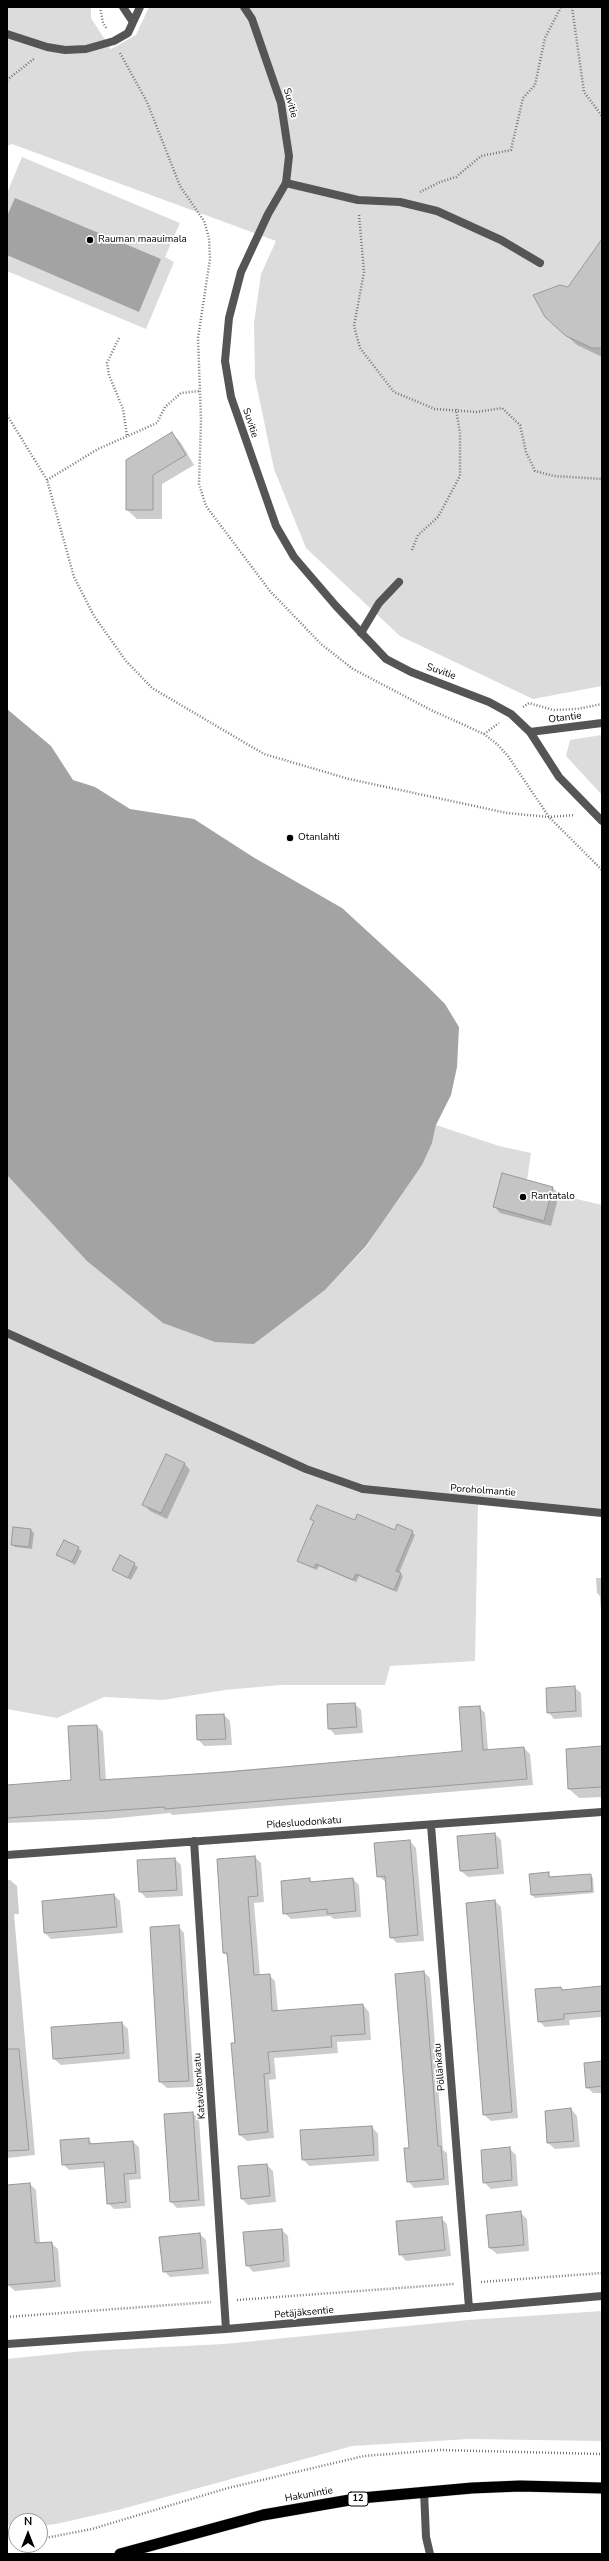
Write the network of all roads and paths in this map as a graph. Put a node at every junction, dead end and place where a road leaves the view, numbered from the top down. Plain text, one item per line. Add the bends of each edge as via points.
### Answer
1 (100, 7) edge
2 (123, 7) edge
3 (140, 7) edge
4 (244, 7) edge
5 (561, 7) edge
6 (572, 7) edge
7 (134, 22) junction
8 (7, 34) edge
9 (114, 41) junction
10 (47, 47) junction
11 (7, 80) edge
12 (602, 116) edge
13 (286, 183) junction
14 (358, 200) junction
15 (400, 202) junction
16 (540, 263) dead end
17 (118, 338) dead end
18 (200, 391) junction
19 (456, 409) junction
20 (7, 416) edge
21 (127, 436) junction
22 (602, 479) edge
23 (47, 480) junction
24 (412, 550) dead end
25 (399, 582) dead end
26 (361, 633) junction
27 (602, 704) edge
28 (511, 714) junction
29 (602, 723) edge
30 (530, 732) junction
31 (594, 813) junction
32 (549, 817) junction
33 (602, 821) edge
34 (602, 870) edge
35 (7, 1333) edge
36 (602, 1513) edge
37 (602, 1812) edge
38 (431, 1825) junction
39 (194, 1841) junction
40 (7, 1855) edge
41 (602, 2273) edge
42 (468, 2283) junction
43 (602, 2296) edge
44 (224, 2301) junction
45 (469, 2308) junction
46 (7, 2317) edge
47 (226, 2329) junction
48 (7, 2344) edge
49 (602, 2454) edge
50 (602, 2488) edge
51 (424, 2491) junction
52 (48, 2537) edge
53 (120, 2554) edge
54 (430, 2554) edge

1 - 9 path via 103,23
2 - 7 street
3 - 7 street
4 - 13 street, Suvitie via 252,19 281,103 290,156
5 - 15 path via 545,38 535,85 523,98 511,150 481,156 456,177
6 - 12 path via 584,92
7 - 9 street via 128,33
8 - 10 street
9 - 10 street via 86,49 65,50
9 - 18 path via 147,102 180,186 204,221 210,238 210,259 198,338
10 - 11 path
13 - 14 street
13 - 26 street, Suvitie via 268,214 241,272 230,318 225,361 231,397 276,526 294,556
14 - 15 street
14 - 19 path via 364,272 354,326 360,348 394,392 435,409
15 - 16 street via 437,210 501,240
17 - 21 path via 107,363 109,375 123,409
18 - 21 path via 181,393 165,407 157,423
18 - 32 path via 198,484 201,495 206,506 270,591 321,644 353,669 431,710 484,734 498,745
19 - 22 path via 477,412 502,408 512,415 520,425 526,452 535,471 554,476
19 - 24 path via 460,433 460,476 438,517 418,535
20 - 23 path
21 - 23 path via 98,448
23 - 32 path via 78,584 94,616 126,661 152,688 264,754 397,790 507,813
25 - 26 street via 380,603
26 - 28 street, Suvitie via 386,659 411,672 489,702
27 - 28 path via 553,710 529,703
28 - 30 street, Suvitie
29 - 30 street, Otantie
30 - 31 street, Suvitie via 559,777
31 - 32 path
31 - 33 street, Suvitie
32 - 34 path
35 - 36 street, Poroholmantie via 306,1469 363,1489
37 - 38 street, Pidesluodonkatu
38 - 39 street, Pidesluodonkatu
38 - 42 street, Pöllänkatu
39 - 40 street, Pidesluodonkatu
39 - 44 street, Katavistonkatu
41 - 42 path
42 - 44 path
42 - 45 street, Pöllänkatu
43 - 45 street, Petäjäksentie
44 - 46 path
44 - 47 street, Katavistonkatu
45 - 47 street, Petäjäksentie
47 - 48 street, Petäjäksentie
49 - 52 path via 439,2450 364,2456 228,2488 92,2529
50 - 51 highway, Hakunintie / 12 via 520,2486
51 - 53 highway, Hakunintie / 12 via 319,2504 263,2515
51 - 54 street via 426,2537

